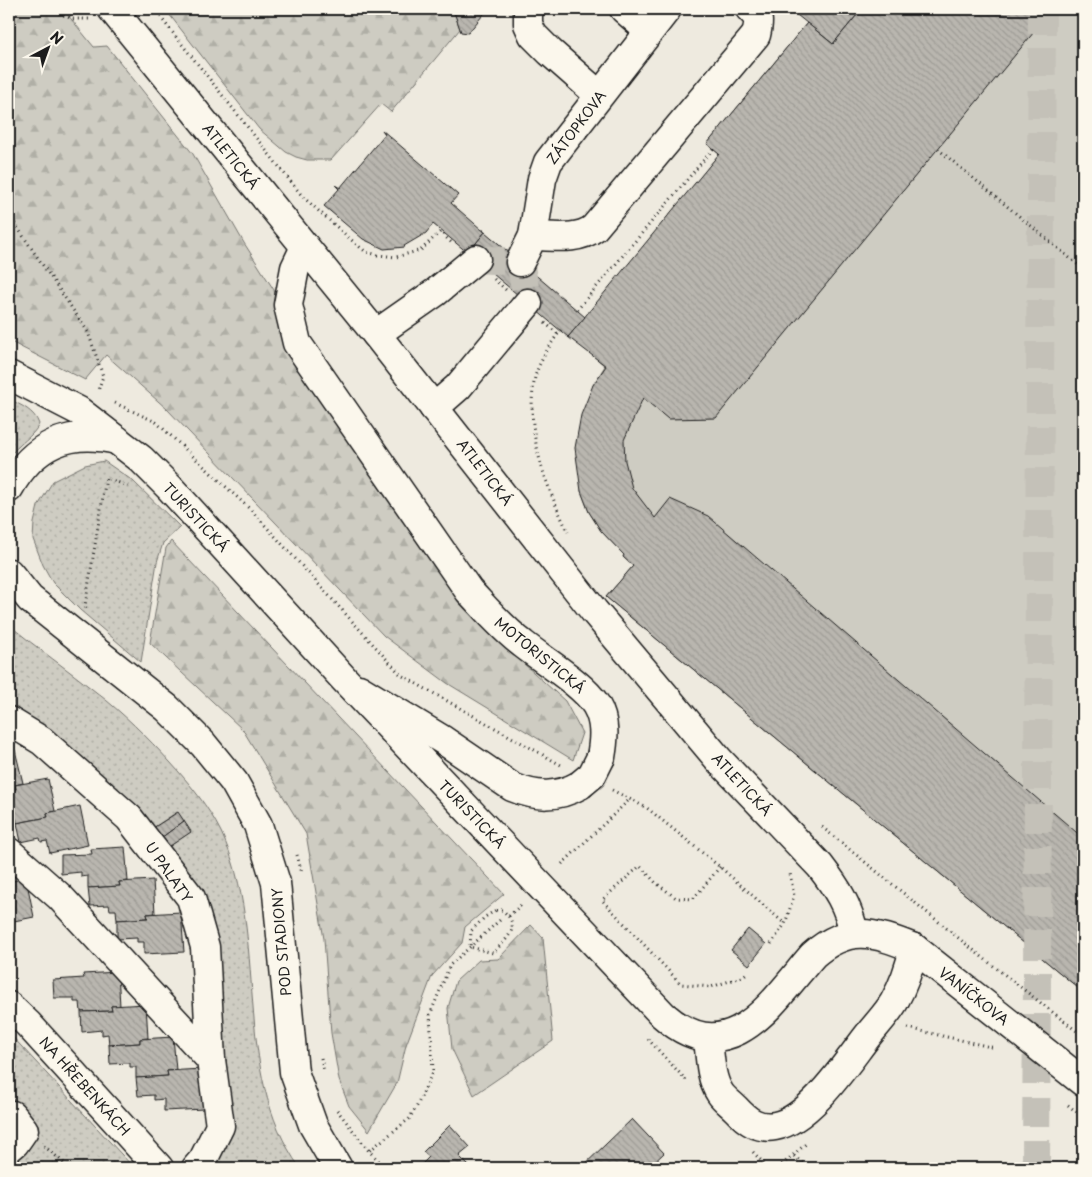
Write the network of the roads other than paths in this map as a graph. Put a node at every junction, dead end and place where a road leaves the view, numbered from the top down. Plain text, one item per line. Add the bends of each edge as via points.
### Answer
1 (530, 9) edge
2 (624, 9) edge
3 (667, 9) edge
4 (750, 9) edge
5 (116, 14) edge
6 (649, 31) junction
7 (599, 95) junction
8 (533, 236) junction
9 (305, 248) junction
10 (475, 260) tunnel mouth
11 (520, 262) dead end
12 (527, 304) road end
13 (376, 334) junction
14 (9, 375) edge
15 (434, 408) junction
16 (117, 440) junction
17 (9, 488) edge
18 (9, 573) edge
19 (344, 679) junction
20 (9, 721) edge
21 (9, 852) edge
22 (854, 933) junction
23 (914, 948) junction
24 (9, 1006) edge
25 (708, 1038) junction
26 (211, 1060) junction
27 (1083, 1082) edge
28 (159, 1168) edge
29 (196, 1168) edge
30 (338, 1168) edge

1 - 7 street via 528,24 533,35
2 - 6 street
3 - 6 street, ZÁTOPKOVA
4 - 8 street via 756,14 756,35 594,228 576,236
5 - 9 street, ATLETICKÁ
6 - 7 street, ZÁTOPKOVA
7 - 8 street, ZÁTOPKOVA via 548,162 542,179
8 - 11 street, ZÁTOPKOVA
9 - 13 street, ATLETICKÁ
9 - 19 street, MOTORISTICKÁ, bridge via 295,268 288,305 297,343 469,591 522,643 588,694 602,720 601,757 592,775 570,790 550,796 524,792
10 - 13 street
12 - 15 street via 458,387
13 - 15 street, ATLETICKÁ
14 - 16 street via 79,410
15 - 22 street, ATLETICKÁ via 594,611 712,752 820,866 845,902
16 - 17 street via 89,436 61,440 35,454
16 - 19 street, TURISTICKÁ via 170,488
18 - 30 street, POD STADIONY via 30,599 167,708 203,744 234,782 258,825 276,883 294,1072 312,1125
19 - 25 street, TURISTICKÁ via 662,1015 687,1032
20 - 26 street, U PALATY via 42,742 129,818 191,898 205,946
21 - 26 street via 60,897
22 - 23 street, VANÍČKOVA via 888,938
22 - 25 street, TURISTICKÁ via 833,940 813,955 752,1024 731,1034
23 - 25 street via 894,1002 824,1092 803,1112 777,1126 766,1127 745,1119 720,1092 710,1062
23 - 27 street, VANÍČKOVA
24 - 28 street, NA HŘEBENKÁCH
26 - 29 street, U PALATY via 220,1126

